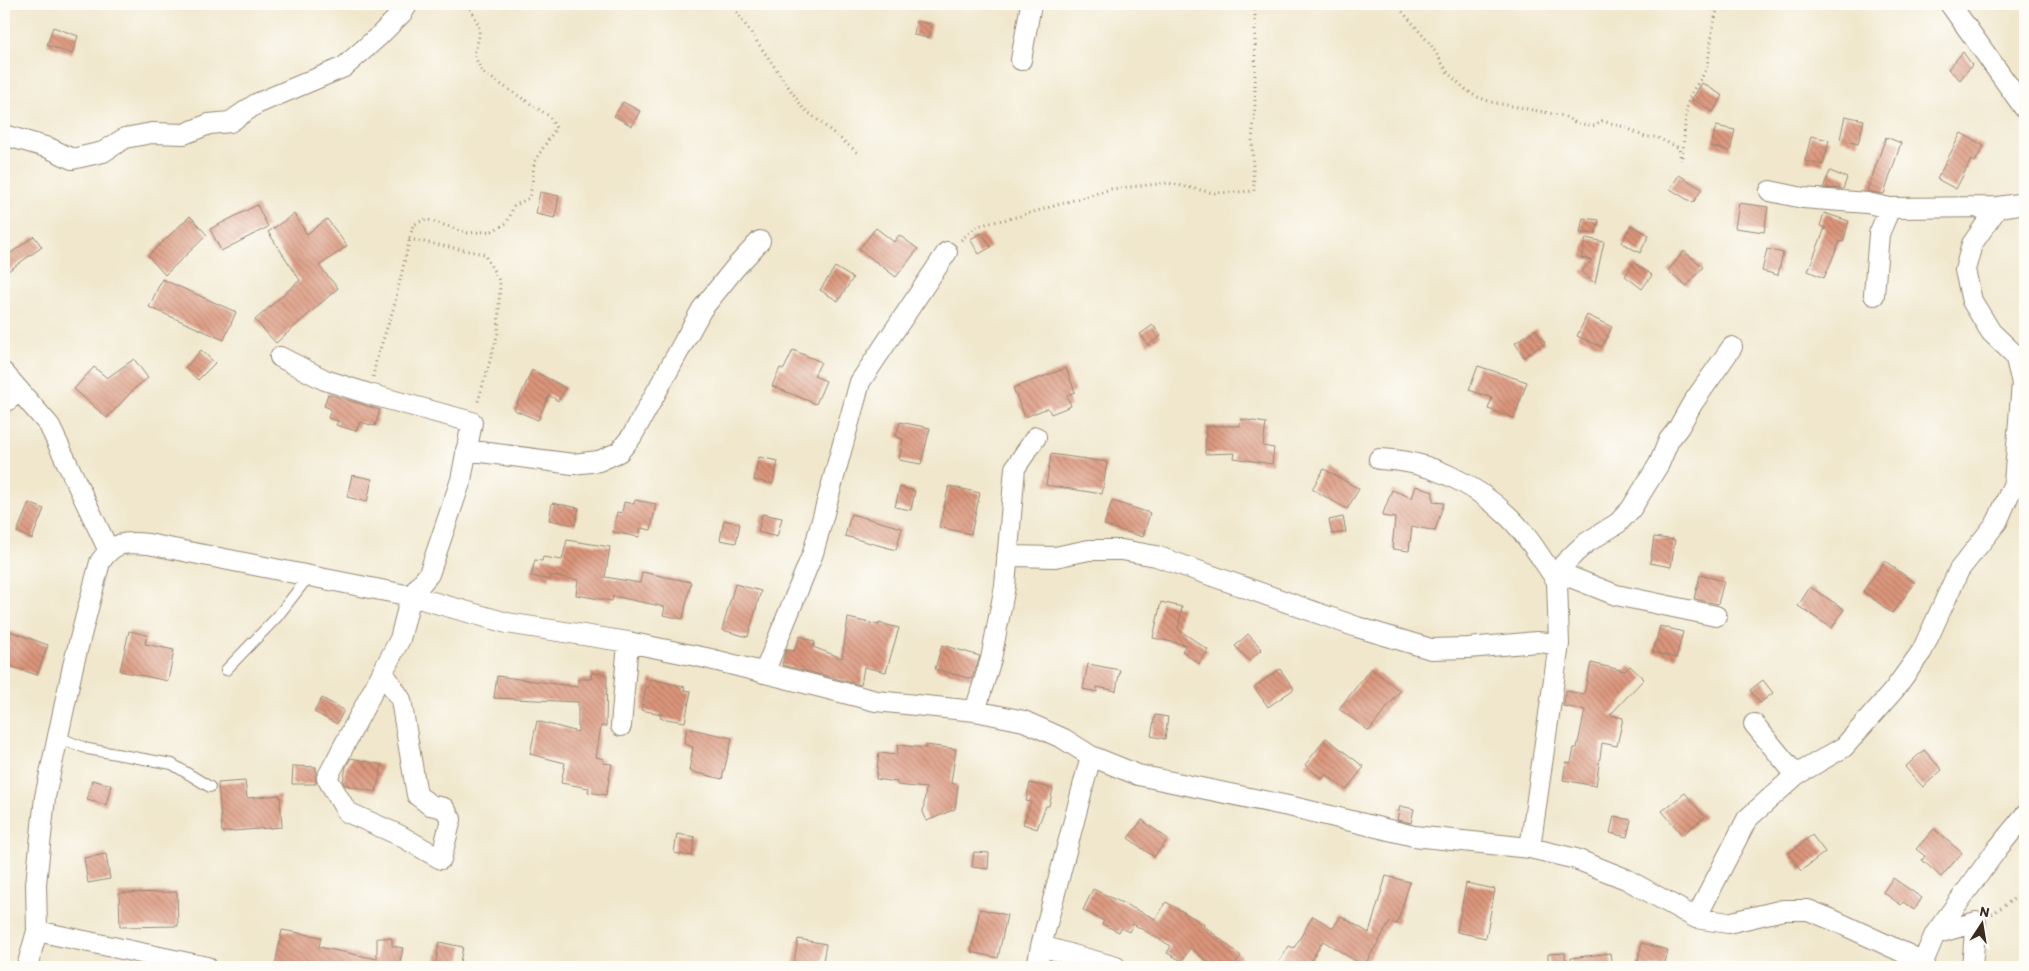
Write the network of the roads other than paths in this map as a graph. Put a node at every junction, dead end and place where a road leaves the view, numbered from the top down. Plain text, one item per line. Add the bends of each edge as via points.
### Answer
1 (408, 4) edge
2 (1032, 4) edge
3 (1950, 4) edge
4 (1021, 60) dead end
5 (2025, 109) edge
6 (4, 134) edge
7 (1770, 191) dead end
8 (2025, 204) edge
9 (1998, 207) junction
10 (1890, 208) junction
11 (760, 241) dead end
12 (947, 252) road end
13 (1874, 295) dead end
14 (1732, 347) dead end
15 (280, 357) dead end
16 (4, 373) edge
17 (11, 398) edge
18 (1036, 437) dead end
19 (466, 450) junction
20 (1379, 459) dead end
21 (108, 549) junction
22 (1007, 556) junction
23 (309, 576) junction
24 (1559, 577) junction
25 (411, 596) junction
26 (1716, 616) dead end
27 (628, 642) junction
28 (1559, 644) junction
29 (226, 670) dead end
30 (383, 672) junction
31 (764, 673) junction
32 (975, 711) junction
33 (1754, 724) dead end
34 (621, 726) dead end
35 (58, 737) junction
36 (1091, 756) junction
37 (1796, 775) junction
38 (210, 787) dead end
39 (2025, 815) edge
40 (1530, 848) junction
41 (1696, 918) junction
42 (37, 931) junction
43 (1935, 934) junction
44 (1041, 946) junction
45 (1922, 965) edge
46 (27, 967) edge
47 (207, 967) edge
48 (1037, 967) edge
49 (1116, 967) edge
50 (1972, 967) edge

1 - 6 street via 344,67 256,104 230,122 209,124 184,134 152,132 125,138 103,152 72,159
2 - 4 street
3 - 5 street
7 - 10 street
8 - 9 street
9 - 10 street
9 - 37 street via 1972,244 1965,270 1972,301 1991,332 2015,355 2022,382 2014,482 1997,522 1959,570 1922,651 1894,690 1844,747
10 - 13 street via 1880,234
11 - 19 street via 702,309 632,436 619,452 599,461 573,464
12 - 31 street via 860,382 813,553
14 - 24 street via 1669,440 1659,464 1631,510 1618,523 1586,543 1564,564
15 - 19 street via 325,380 472,422
16 - 17 street
17 - 21 street via 48,425
18 - 22 street via 1015,468
19 - 25 street via 461,480 429,574
20 - 24 street via 1419,463 1483,494 1510,517
21 - 23 street via 127,542 148,544
21 - 35 street via 96,576
22 - 28 street via 1055,557 1089,550 1122,550 1156,556 1431,649 1537,642
22 - 32 street via 1005,586 991,659
23 - 25 street
23 - 29 lane via 277,617
24 - 26 street via 1616,595
24 - 28 street
25 - 27 street via 507,623
25 - 30 street via 400,639
27 - 31 street
27 - 34 street
28 - 40 street
30 - 30 street via 401,700 417,795 430,805 444,808 451,819 442,859 348,812 327,778
31 - 32 street via 876,701
32 - 36 street via 1024,721 1064,739
33 - 37 street
35 - 38 lane via 88,749 172,764
35 - 42 street via 45,797 36,884
36 - 40 street via 1138,775 1173,784 1215,790 1414,836
36 - 44 street
37 - 41 street via 1747,819
39 - 43 street
40 - 41 street via 1576,859 1626,879
41 - 45 street via 1728,923 1783,910 1808,910
42 - 46 street
42 - 47 street
43 - 45 street
43 - 50 street via 1976,922
44 - 48 street
44 - 49 street

